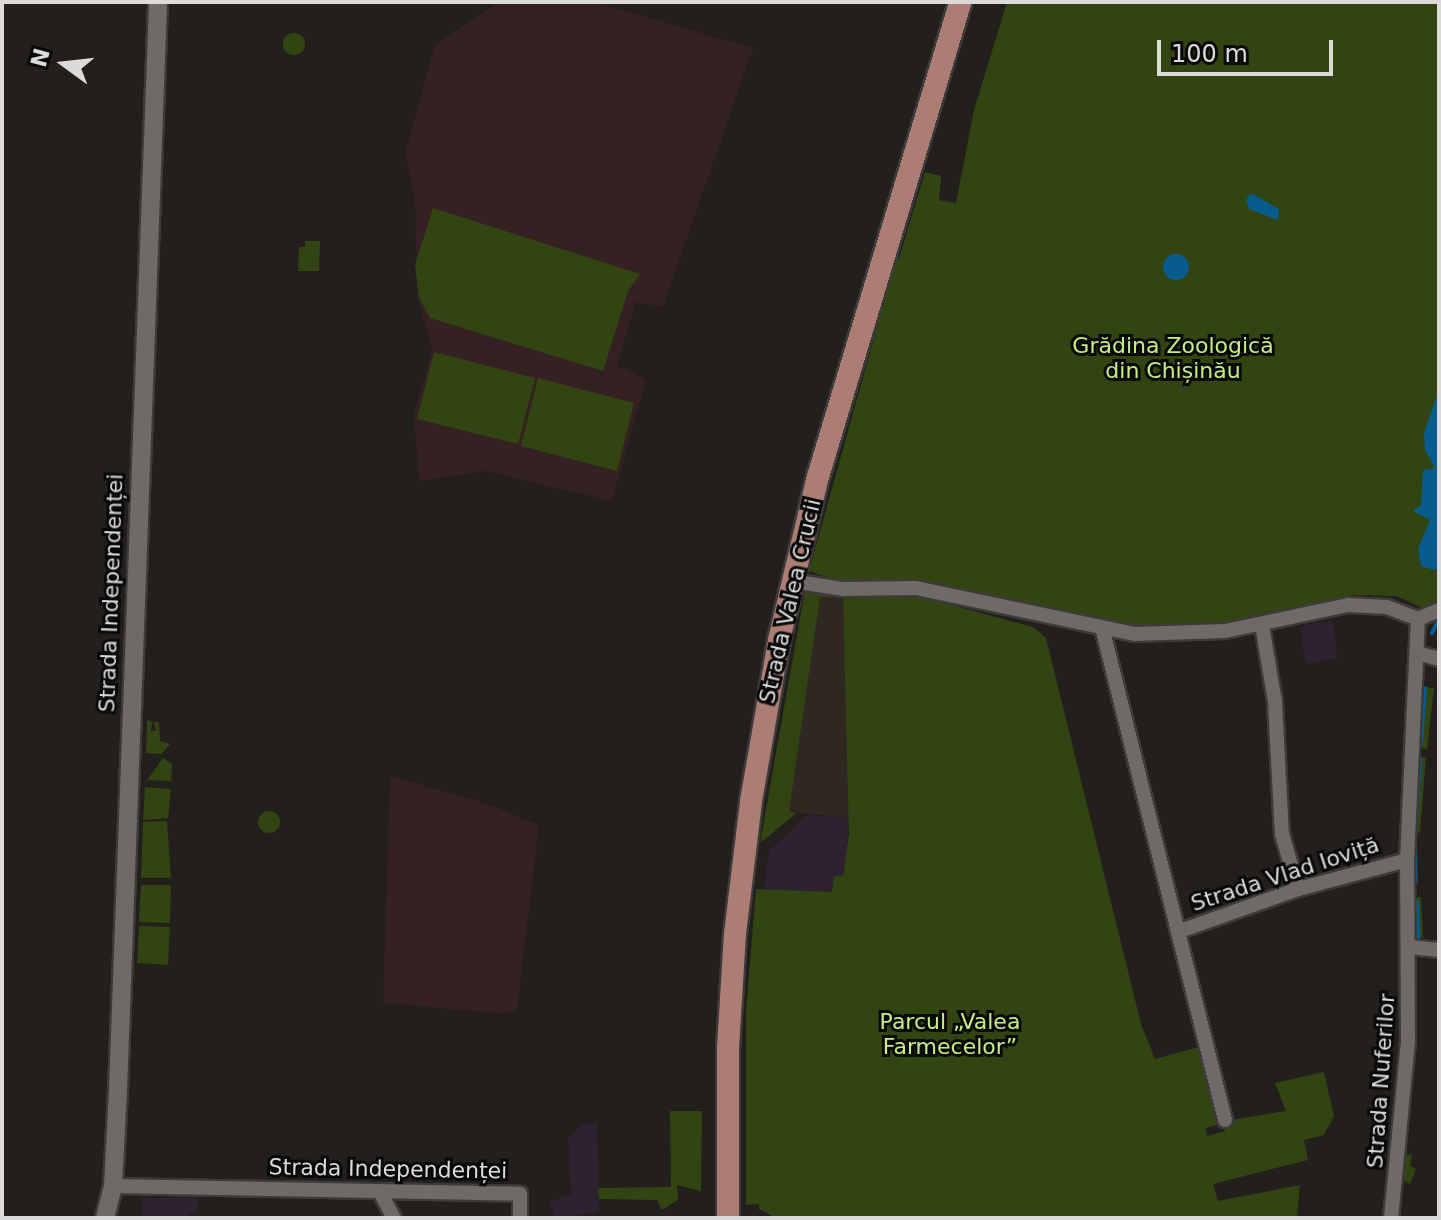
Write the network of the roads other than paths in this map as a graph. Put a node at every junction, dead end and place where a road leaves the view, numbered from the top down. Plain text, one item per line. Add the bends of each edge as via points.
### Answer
1 (158, 2) edge
2 (960, 2) edge
3 (792, 581) junction
4 (1439, 610) edge
5 (1418, 619) junction
6 (1262, 625) junction
7 (1103, 631) junction
8 (1417, 653) junction
9 (1439, 659) edge
10 (1407, 860) junction
11 (1298, 889) junction
12 (1180, 931) junction
13 (1410, 947) junction
14 (1439, 950) edge
15 (1225, 1120) dead end
16 (113, 1186) junction
17 (380, 1192) junction
18 (393, 1215) edge
19 (105, 1218) edge
20 (520, 1218) edge
21 (728, 1218) edge
22 (1391, 1218) edge

1 - 16 main road, Strada Independenței
2 - 3 main road, Strada Valea Crucii via 862,325
3 - 7 street via 843,589 916,588
3 - 21 main road, Strada Valea Crucii via 755,773 735,934 728,1048
4 - 5 street
5 - 6 street via 1387,607 1348,605
5 - 8 street, Strada Nuferilor
6 - 7 street via 1171,637
6 - 11 street via 1275,702 1282,834
7 - 12 street
8 - 9 street
8 - 10 street, Strada Nuferilor
10 - 11 street, Strada Vlad Ioviță
10 - 13 street, Strada Nuferilor
11 - 12 street, Strada Vlad Ioviță
12 - 15 street, Strada Vlad Ioviță via 1194,1008
13 - 14 street
13 - 22 street, Strada Nuferilor via 1404,1108
16 - 17 street, Strada Independenței
16 - 19 main road, Strada Independenței
17 - 18 street
17 - 20 street, Strada Independenței via 520,1194

